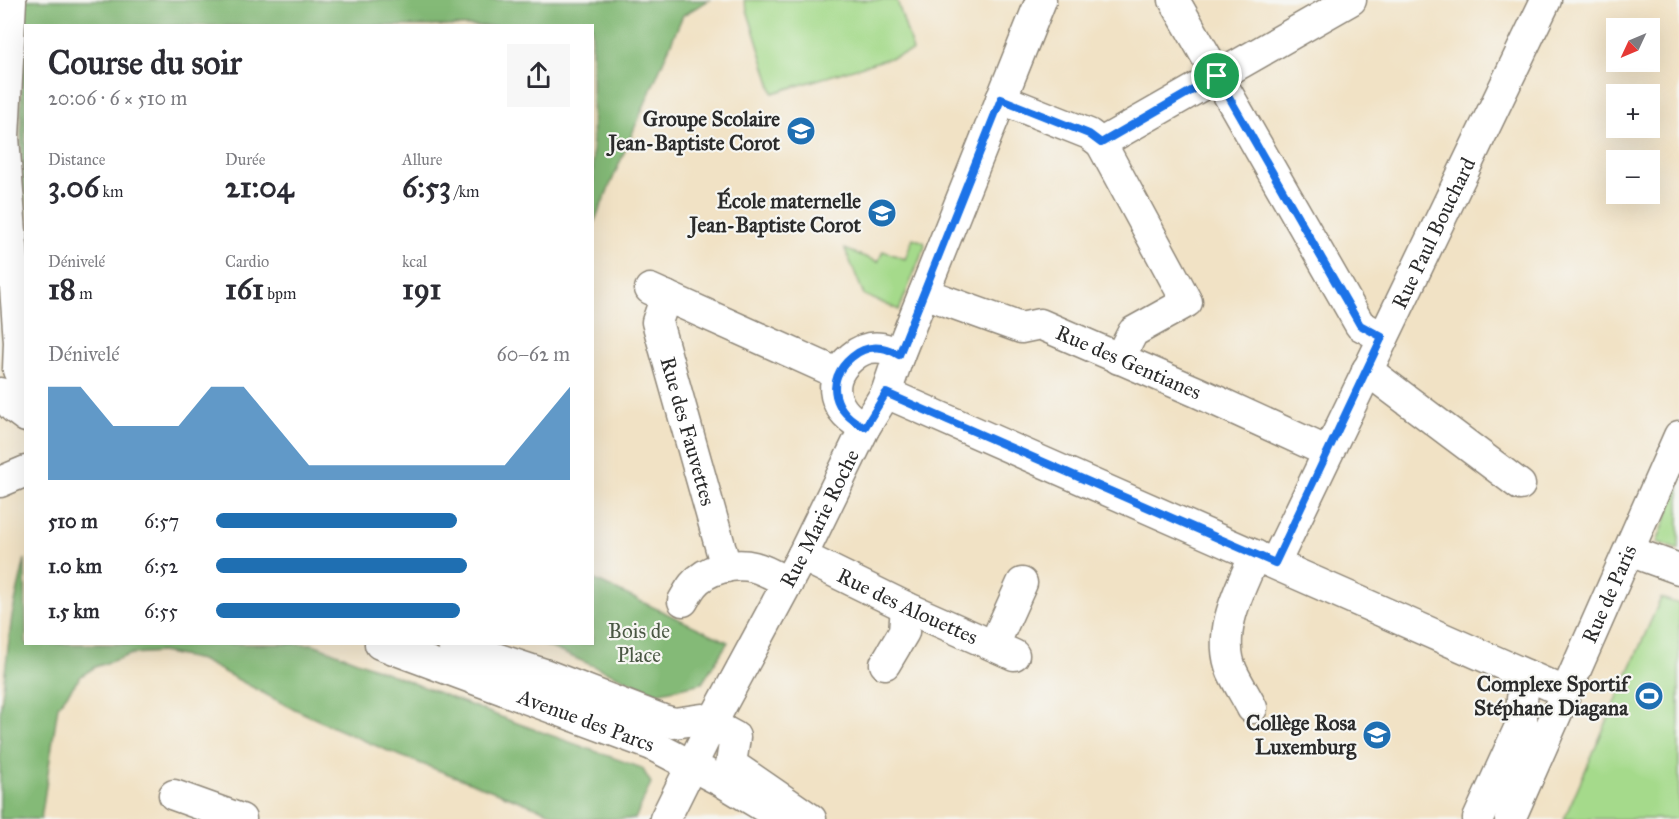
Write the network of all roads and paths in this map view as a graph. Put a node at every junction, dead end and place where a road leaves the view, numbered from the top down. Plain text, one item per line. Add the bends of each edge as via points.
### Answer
1 (11, 0) edge
2 (1041, 0) edge
3 (1174, 0) edge
4 (1352, 0) edge
5 (1546, 0) edge
6 (1217, 76) junction
7 (1001, 99) junction
8 (1101, 143) junction
9 (924, 293) junction
10 (1382, 337) junction
11 (899, 355) junction
12 (1119, 359) junction
13 (1367, 370) junction
14 (837, 373) junction
15 (24, 383) edge
16 (0, 393) edge
17 (886, 393) junction
18 (24, 416) edge
19 (865, 427) junction
20 (1679, 436) edge
21 (1328, 452) junction
22 (24, 472) edge
23 (0, 482) edge
24 (1520, 485) dead end
25 (1629, 550) junction
26 (802, 556) junction
27 (1265, 559) junction
28 (726, 567) junction
29 (1679, 569) edge
30 (788, 583) junction
31 (1022, 583) dead end
32 (683, 601) dead end
33 (906, 607) junction
34 (383, 645) edge
35 (456, 645) edge
36 (885, 664) dead end
37 (1526, 675) junction
38 (1564, 692) junction
39 (1252, 708) dead end
40 (712, 725) junction
41 (691, 764) junction
42 (174, 795) dead end
43 (241, 819) edge
44 (665, 819) edge
45 (784, 819) edge
46 (811, 819) edge
47 (1478, 819) edge
48 (1510, 819) edge

1 - 15 street via 4,137 18,370
2 - 7 street, Rue Marie Roche
3 - 6 street
4 - 6 street
5 - 10 street, Rue Paul Bouchard
6 - 8 street
6 - 10 street via 1360,325
7 - 8 street via 1089,134
7 - 9 street, Rue Marie Roche
8 - 12 street via 1187,302 1133,333
9 - 11 street, Rue Marie Roche
9 - 12 street, Rue des Gentianes via 1021,328 1040,324
10 - 13 street, Rue Paul Bouchard
11 - 14 street via 883,348 862,350
11 - 17 street, Rue Marie Roche
12 - 21 street, Rue des Gentianes
13 - 21 street, Rue Paul Bouchard
13 - 24 street
14 - 19 street via 835,390 841,409
14 - 28 street, Rue des Fauvettes via 658,292 657,322
16 - 18 street
17 - 19 street, Rue Marie Roche
17 - 27 street
19 - 26 street, Rue Marie Roche
20 - 25 street, Rue de Paris
21 - 27 street, Rue Paul Bouchard
22 - 23 street
25 - 29 street
25 - 38 street, Rue de Paris
26 - 30 street, Rue Marie Roche
26 - 33 street, Rue des Alouettes
27 - 37 street
27 - 39 street, Rue Paul Bouchard via 1231,611 1227,639 1231,669
28 - 30 street via 756,567
28 - 32 street via 700,578
30 - 40 street, Rue Marie Roche
31 - 33 street, Rue des Alouettes via 1004,650
33 - 36 street via 904,632
34 - 41 street, Avenue des Parcs via 652,745
35 - 40 street via 663,720 674,723 702,719
37 - 38 street
37 - 47 street via 1522,722
38 - 48 street, Rue de Paris
40 - 41 street, Rue Marie Roche
40 - 46 street via 735,737 731,764
41 - 44 street, Rue Marie Roche
41 - 45 street, Avenue des Parcs
42 - 43 street

